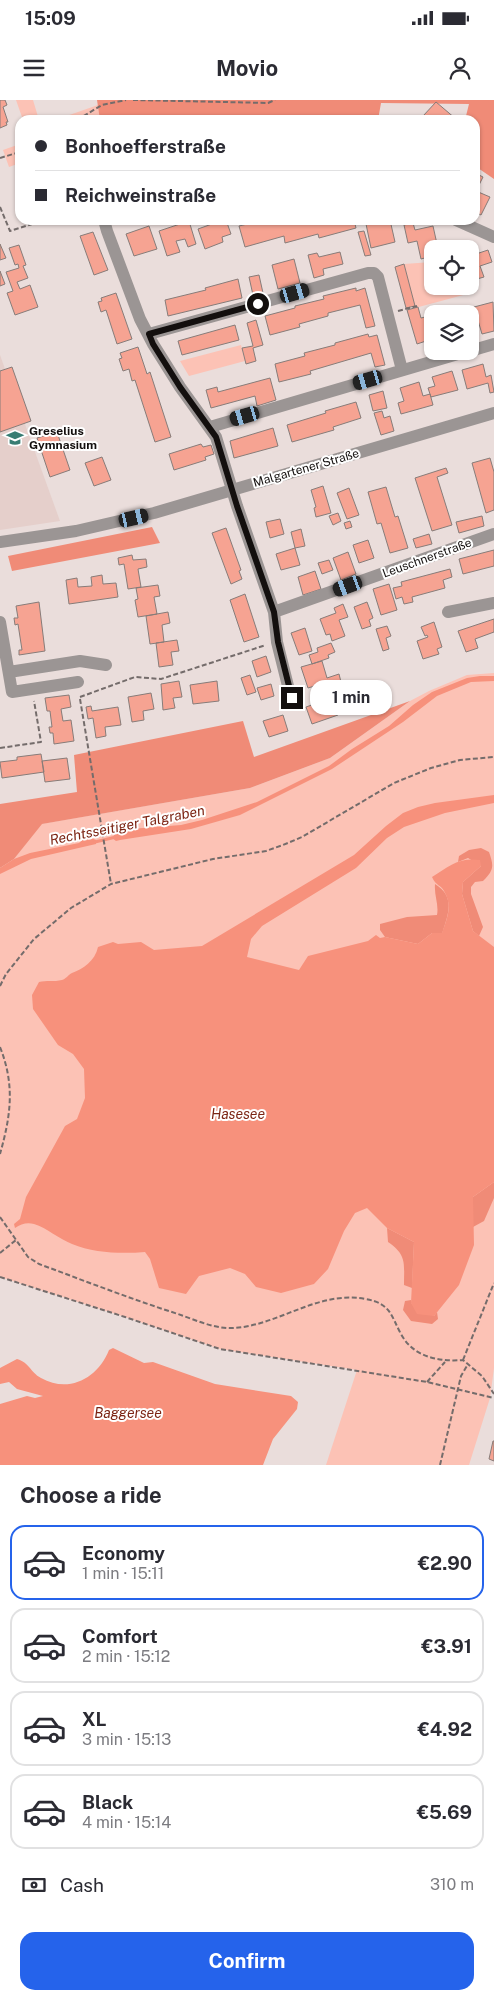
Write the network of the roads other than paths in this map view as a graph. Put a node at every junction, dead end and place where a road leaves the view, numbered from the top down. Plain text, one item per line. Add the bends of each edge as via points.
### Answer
1 (105, 225) edge
2 (467, 225) edge
3 (494, 237) edge
4 (149, 334) junction
5 (494, 344) edge
6 (479, 348) edge
7 (437, 360) edge
8 (402, 370) junction
9 (494, 413) edge
10 (210, 427) junction
11 (232, 490) junction
12 (494, 534) edge
13 (0, 542) edge
14 (494, 603) edge
15 (274, 612) junction
16 (448, 612) dead end
17 (0, 622) edge
18 (106, 665) dead end
19 (9, 672) junction
20 (78, 682) road end
21 (292, 698) dead end

1 - 4 street via 140,319
2 - 3 street
4 - 8 street via 374,273 378,277
4 - 10 street via 180,387
5 - 6 street
7 - 8 street
8 - 10 street
9 - 11 street, Malgartener Straße
10 - 11 street
11 - 13 street, Malgartener Straße via 76,531
11 - 15 street
12 - 15 street, Leuschnerstraße
14 - 16 street
15 - 21 street
17 - 19 street
18 - 19 street via 80,660
19 - 20 street via 12,692

